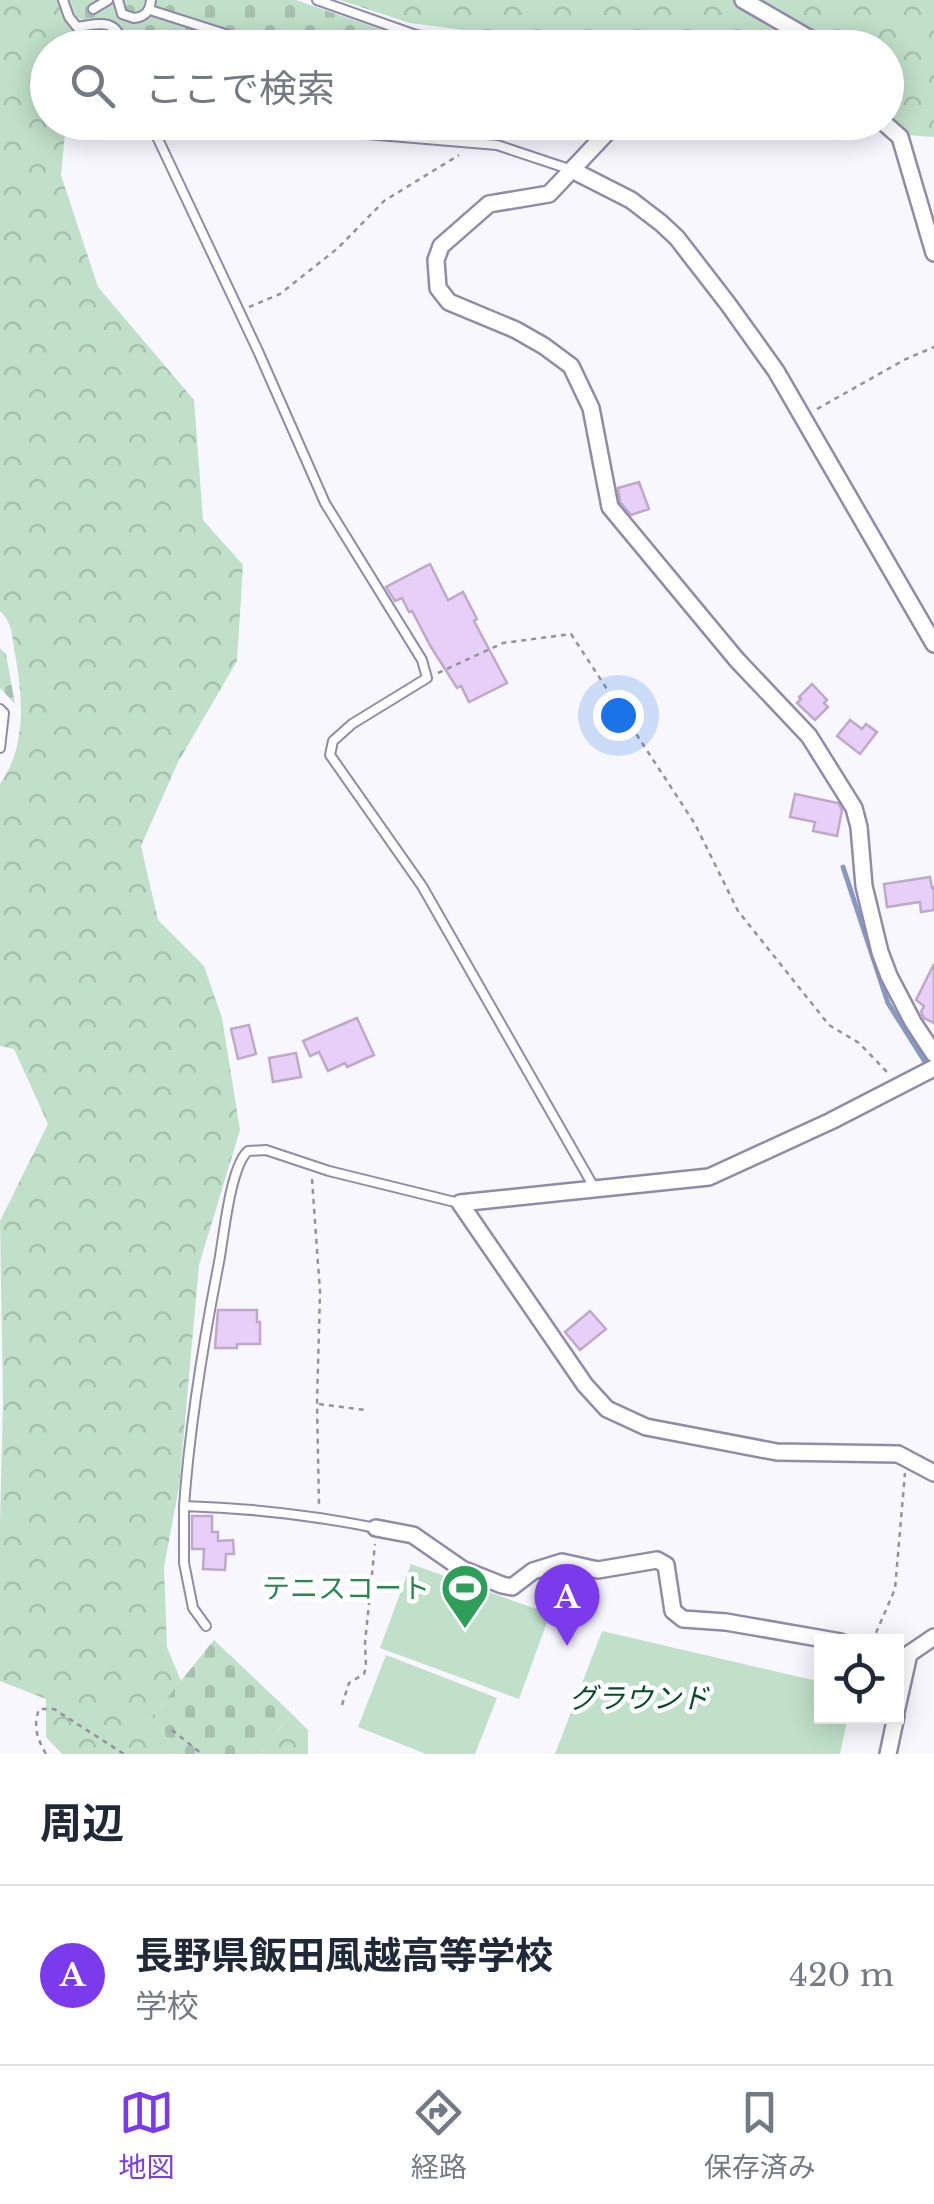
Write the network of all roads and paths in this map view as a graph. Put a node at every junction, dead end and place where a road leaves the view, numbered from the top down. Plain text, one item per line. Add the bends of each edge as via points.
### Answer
1 (62, 0) edge
2 (108, 0) edge
3 (118, 0) edge
4 (318, 0) edge
5 (743, 0) edge
6 (150, 5) edge
7 (92, 8) dead end
8 (117, 30) edge
9 (219, 30) edge
10 (402, 30) edge
11 (795, 30) edge
12 (159, 140) edge
13 (441, 140) edge
14 (600, 140) edge
15 (901, 140) edge
16 (478, 143) junction
17 (572, 170) junction
18 (934, 253) edge
19 (240, 311) junction
20 (934, 346) edge
21 (802, 418) junction
22 (934, 644) edge
23 (427, 678) junction
24 (0, 709) edge
25 (0, 748) edge
26 (934, 1054) edge
27 (934, 1068) edge
28 (900, 1084) junction
29 (306, 1164) junction
30 (595, 1189) junction
31 (460, 1203) junction
32 (317, 1404) junction
33 (365, 1410) dead end
34 (906, 1458) junction
35 (934, 1474) edge
36 (184, 1506) junction
37 (319, 1518) junction
38 (376, 1528) junction
39 (206, 1626) dead end
40 (875, 1634) edge
41 (814, 1637) edge
42 (934, 1637) edge
43 (904, 1652) edge
44 (342, 1705) dead end
45 (894, 1724) edge
46 (172, 1730) dead end
47 (46, 1754) edge
48 (124, 1754) edge
49 (202, 1754) edge
50 (888, 1754) edge

1 - 8 lane via 77,27 101,23
2 - 7 lane
3 - 6 lane via 128,17 140,18
4 - 10 lane
5 - 11 street
6 - 9 lane
12 - 19 lane
13 - 16 lane
14 - 17 street
15 - 18 street
16 - 17 lane
16 - 19 path via 384,201 280,294
17 - 21 street via 630,200 677,238 776,371
17 - 26 street via 550,194 489,204 440,246 438,288 449,302 516,330 570,366 592,408 610,507 809,736 854,808 880,952
19 - 23 lane via 325,504
20 - 21 path
21 - 22 street
23 - 28 path via 503,643 571,634 695,824 738,910 829,1025 859,1043
23 - 30 lane via 352,724 333,741 330,756 422,886
24 - 25 lane
27 - 28 street
28 - 30 street via 709,1177
29 - 31 lane
29 - 32 path via 320,1292
29 - 36 lane via 257,1149 240,1160 202,1346
30 - 31 street
31 - 34 street via 607,1409 646,1426 777,1452
32 - 33 path
32 - 37 path
34 - 35 street
34 - 40 path via 894,1588
36 - 37 lane
36 - 39 lane via 192,1608
37 - 38 lane
38 - 41 street via 413,1534 462,1568 512,1587 562,1562 598,1570 657,1560 666,1565 674,1611 683,1619
38 - 44 path via 366,1667 349,1683
42 - 43 street
45 - 50 street
46 - 49 path
47 - 48 path via 34,1724 39,1709 54,1709

